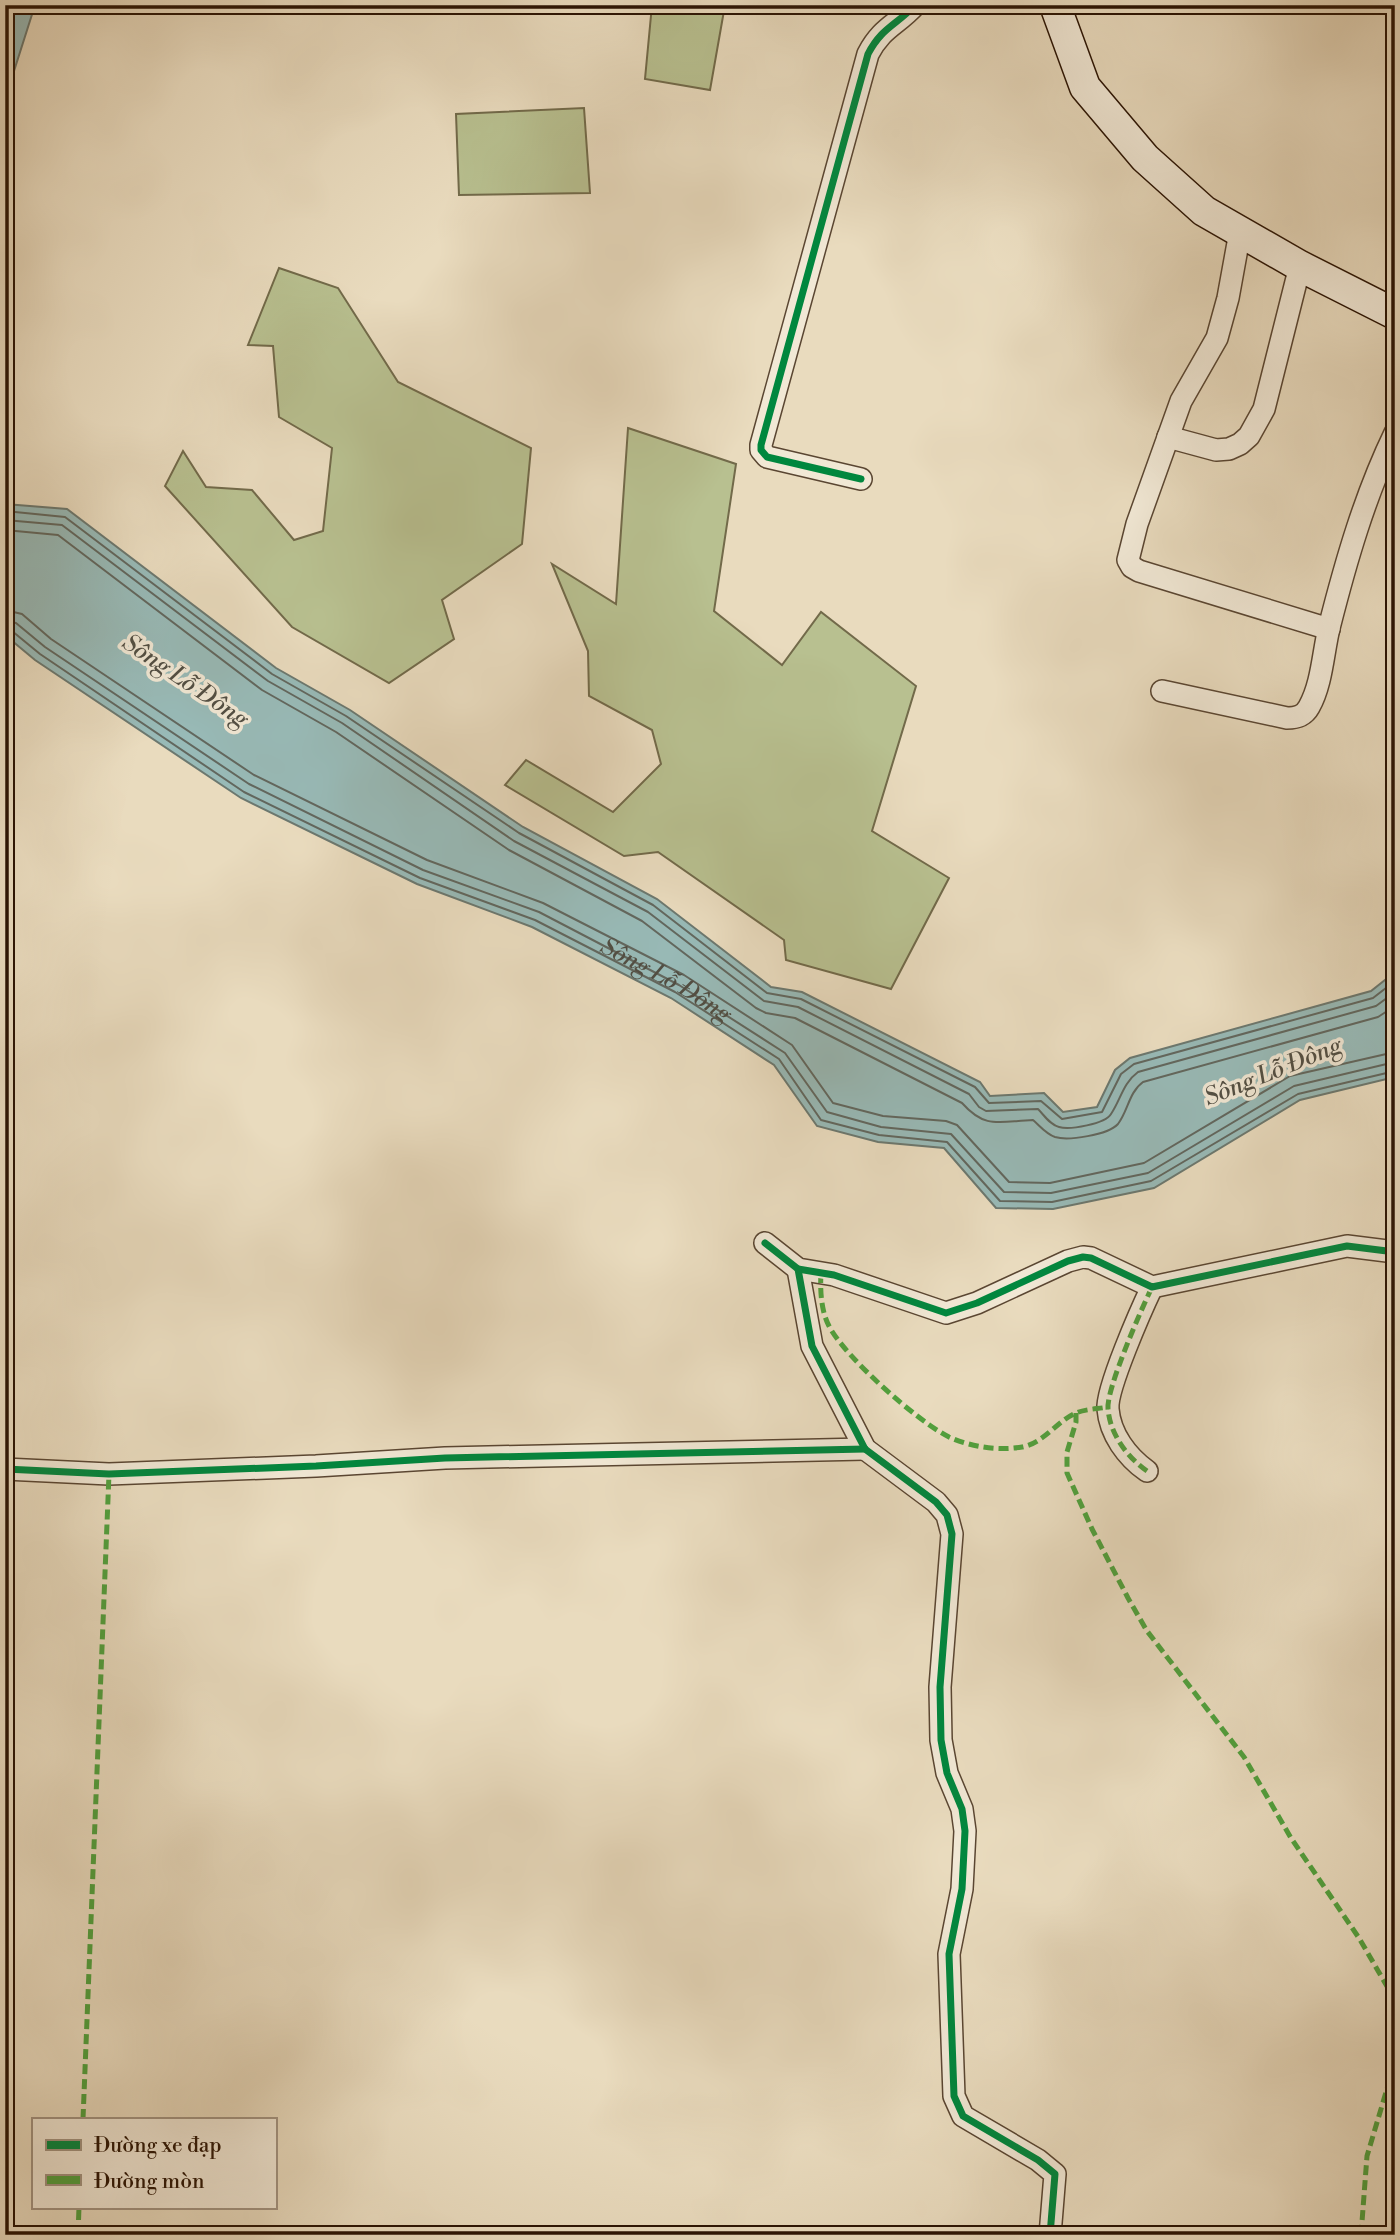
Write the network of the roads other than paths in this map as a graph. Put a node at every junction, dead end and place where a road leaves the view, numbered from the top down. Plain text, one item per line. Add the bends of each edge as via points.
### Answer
1 (915, 5) edge
2 (1055, 5) edge
3 (1240, 232) junction
4 (1300, 266) junction
5 (1395, 314) edge
6 (1395, 433) edge
7 (1168, 437) junction
8 (861, 479) dead end
9 (1329, 629) junction
10 (1162, 691) dead end
11 (765, 1243) dead end
12 (1395, 1252) edge
13 (798, 1269) junction
14 (1152, 1287) junction
15 (866, 1449) junction
16 (5, 1469) edge
17 (1147, 1471) dead end
18 (1050, 2235) edge

1 - 8 street via 876,38 868,54 761,445 767,457
2 - 3 street via 1085,87 1145,158 1204,211
3 - 4 street
3 - 7 street via 1217,338 1181,401
4 - 5 street
4 - 7 street via 1264,409 1249,436 1229,449 1216,450
6 - 9 street via 1355,530
7 - 9 street via 1137,524 1128,560 1132,567
9 - 10 street via 1314,696 1302,716 1287,718
11 - 13 street
12 - 14 street via 1347,1246
13 - 14 street via 834,1276 946,1313 1083,1257
13 - 15 street via 812,1346
14 - 17 street via 1108,1407 1123,1448
15 - 16 street via 469,1458 109,1474
15 - 18 street via 936,1502 952,1528 940,1716 947,1773 962,1809 965,1831 962,1889 949,1954 954,2096 963,2116 1055,2174

